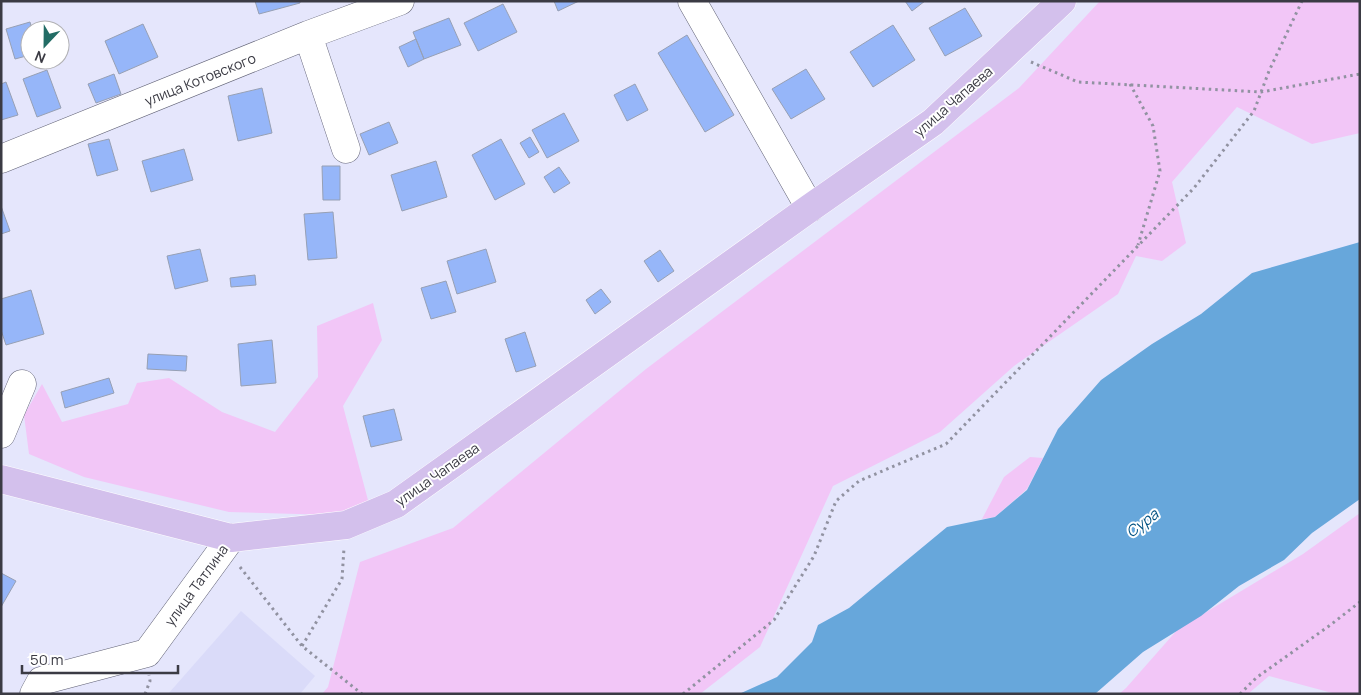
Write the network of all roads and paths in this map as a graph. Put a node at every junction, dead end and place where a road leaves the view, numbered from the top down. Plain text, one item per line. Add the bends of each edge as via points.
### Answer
1 (400, 1) edge
2 (692, 1) edge
3 (1062, 1) edge
4 (1302, 1) edge
5 (308, 35) junction
6 (1008, 52) junction
7 (1360, 74) edge
8 (1130, 84) junction
9 (1261, 92) junction
10 (346, 149) dead end
11 (1, 159) edge
12 (810, 208) junction
13 (1138, 246) junction
14 (22, 384) dead end
15 (1, 434) edge
16 (1, 479) edge
17 (346, 525) junction
18 (227, 543) junction
19 (1360, 602) edge
20 (302, 646) junction
21 (34, 694) edge
22 (362, 694) edge
23 (683, 694) edge
24 (1240, 694) edge

1 - 5 street, улица Котовского
2 - 12 street
3 - 6 main road, улица Чапаева
4 - 9 path
5 - 10 street
5 - 11 street, улица Котовского
6 - 8 path via 1078,82
6 - 12 main road, улица Чапаева via 933,122
7 - 9 path
8 - 9 path
8 - 13 path via 1153,126 1160,171
9 - 13 path via 1254,110 1194,188
12 - 17 main road, улица Чапаева via 396,504
13 - 23 path via 946,444 859,481 836,501 814,556 774,620
14 - 15 street
16 - 18 main road, улица Чапаева
17 - 18 main road, улица Чапаева
17 - 20 path via 342,578
18 - 20 path
18 - 21 street, улица Татлина via 146,653 41,681
19 - 24 path via 1256,678
20 - 22 path

